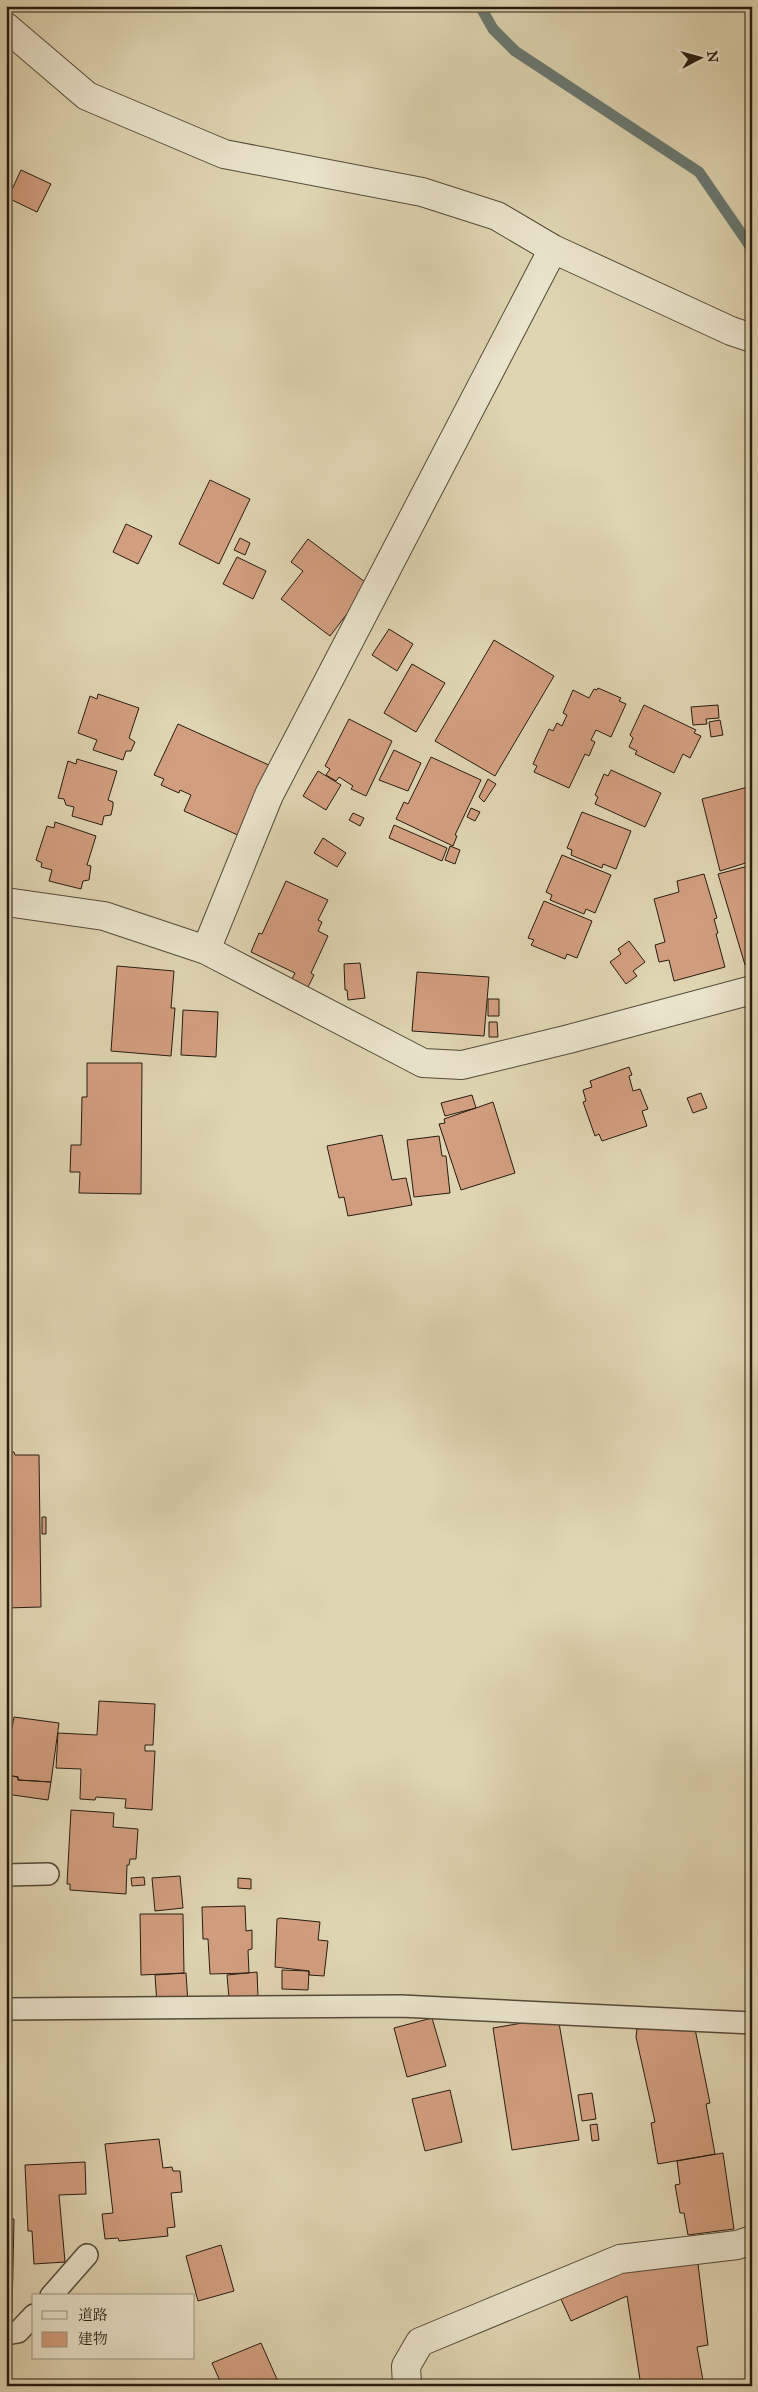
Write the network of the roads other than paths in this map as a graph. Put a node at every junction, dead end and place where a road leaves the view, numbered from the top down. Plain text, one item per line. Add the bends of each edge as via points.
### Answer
1 (6, 27) edge
2 (554, 249) junction
3 (752, 338) edge
4 (6, 902) edge
5 (206, 950) junction
6 (752, 990) edge
7 (48, 1874) dead end
8 (6, 1875) edge
9 (6, 2009) edge
10 (752, 2023) edge
11 (752, 2240) edge
12 (87, 2255) dead end
13 (53, 2294) edge
14 (32, 2317) edge
15 (6, 2334) edge
16 (407, 2386) edge

1 - 2 street via 87,96 224,154 422,192 497,216
2 - 3 street via 732,332
2 - 5 street via 269,795
4 - 5 street via 104,916
5 - 6 street via 423,1063 462,1065
7 - 8 lane
9 - 10 lane via 401,2006
11 - 16 street via 737,2245 620,2259 420,2342 406,2366
12 - 13 lane
14 - 15 lane via 18,2332

